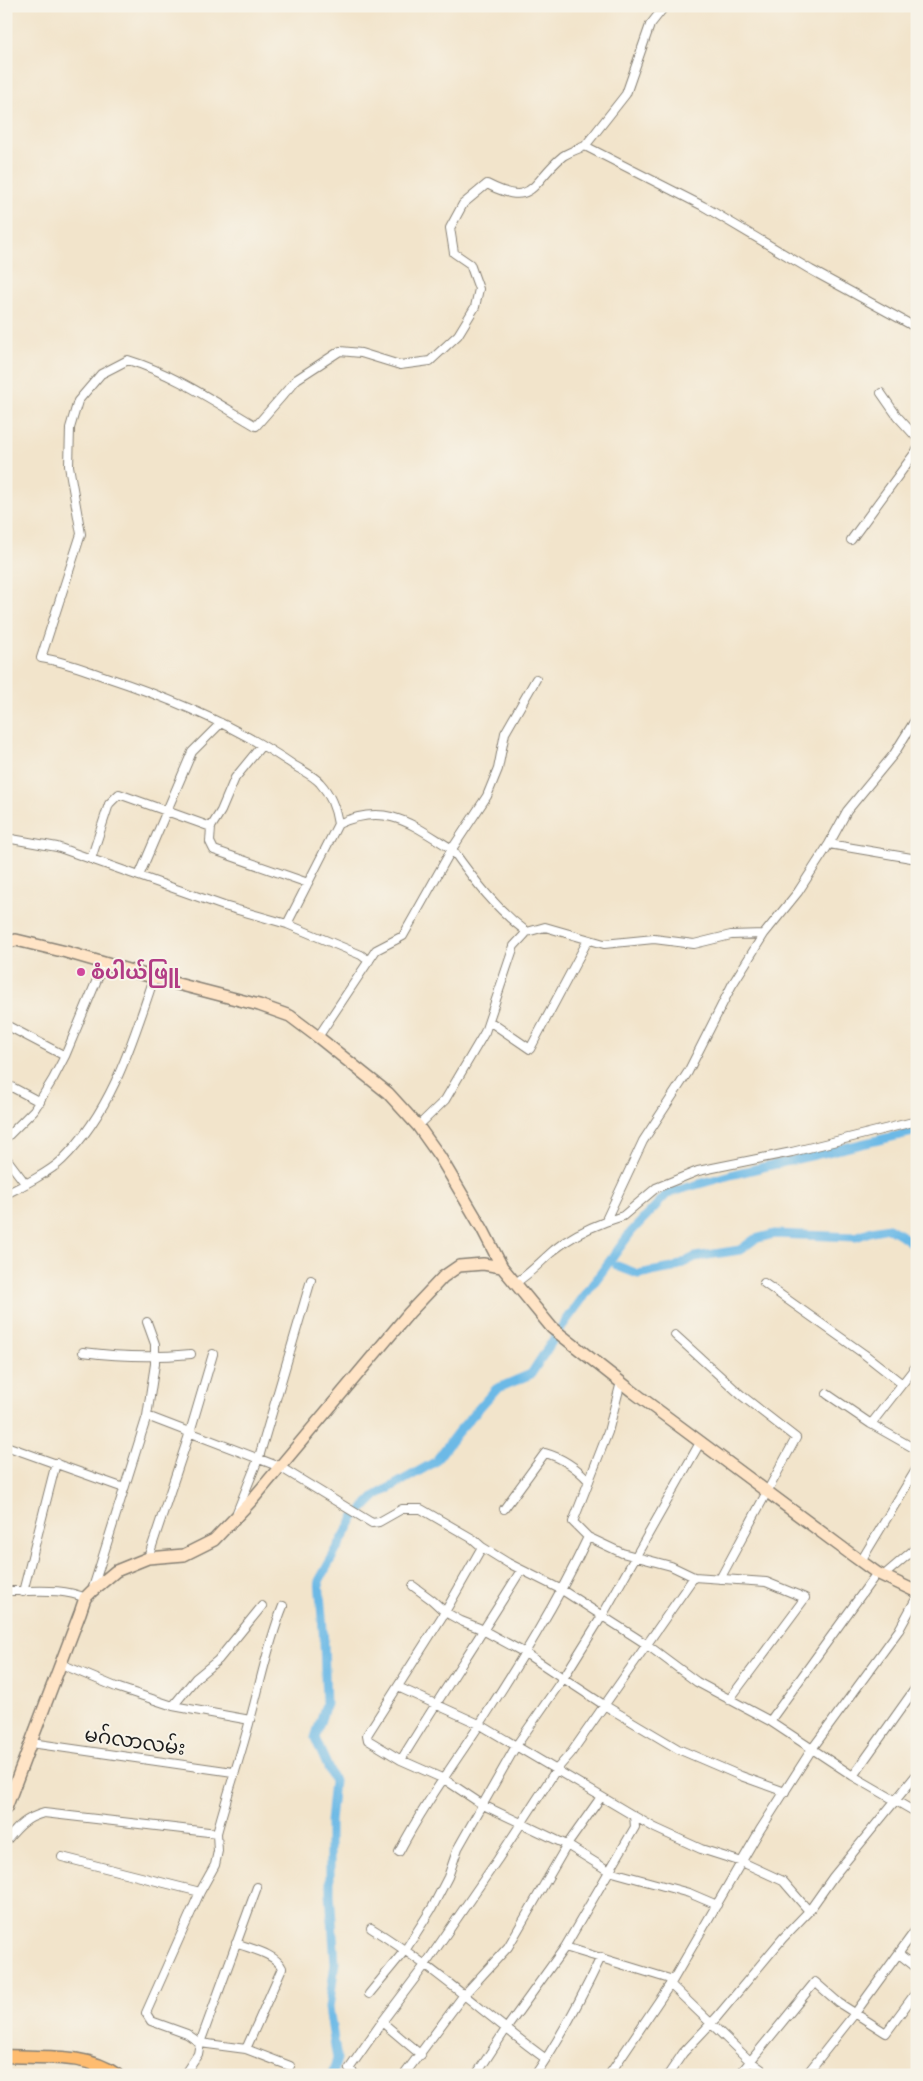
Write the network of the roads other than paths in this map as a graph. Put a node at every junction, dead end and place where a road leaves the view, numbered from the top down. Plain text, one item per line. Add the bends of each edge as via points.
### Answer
1 (665, 6) edge
2 (585, 146) junction
3 (917, 328) edge
4 (881, 393) dead end
5 (917, 438) edge
6 (917, 450) edge
7 (851, 540) dead end
8 (536, 678) dead end
9 (917, 717) edge
10 (221, 722) junction
11 (262, 745) junction
12 (166, 811) junction
13 (338, 824) junction
14 (211, 827) junction
15 (6, 838) edge
16 (829, 844) junction
17 (452, 849) junction
18 (91, 858) junction
19 (917, 859) edge
20 (139, 876) junction
21 (308, 884) junction
22 (287, 924) junction
23 (527, 932) junction
24 (764, 934) junction
25 (588, 940) junction
26 (6, 942) edge
27 (369, 961) junction
28 (104, 963) junction
29 (154, 978) junction
30 (489, 1021) junction
31 (6, 1025) edge
32 (318, 1037) junction
33 (65, 1056) junction
34 (6, 1084) edge
35 (40, 1102) junction
36 (917, 1121) edge
37 (418, 1126) junction
38 (6, 1138) edge
39 (6, 1158) edge
40 (26, 1183) junction
41 (6, 1194) edge
42 (605, 1222) junction
43 (502, 1267) junction
44 (311, 1280) dead end
45 (515, 1283) junction
46 (764, 1283) dead end
47 (147, 1322) dead end
48 (675, 1334) dead end
49 (83, 1352) dead end
50 (190, 1354) dead end
51 (212, 1354) dead end
52 (155, 1358) junction
53 (916, 1367) edge
54 (621, 1382) junction
55 (901, 1383) junction
56 (827, 1394) dead end
57 (147, 1416) junction
58 (871, 1424) junction
59 (190, 1432) junction
60 (701, 1442) junction
61 (6, 1446) edge
62 (917, 1450) edge
63 (259, 1457) junction
64 (56, 1463) junction
65 (280, 1466) junction
66 (917, 1468) edge
67 (589, 1481) junction
68 (124, 1488) junction
69 (767, 1490) junction
70 (504, 1509) dead end
71 (234, 1521) junction
72 (588, 1536) junction
73 (482, 1547) junction
74 (917, 1547) edge
75 (636, 1556) junction
76 (148, 1558) junction
77 (861, 1561) junction
78 (521, 1570) junction
79 (880, 1574) junction
80 (694, 1578) junction
81 (720, 1579) junction
82 (413, 1586) dead end
83 (562, 1590) junction
84 (6, 1591) edge
85 (23, 1592) junction
86 (917, 1592) edge
87 (89, 1595) junction
88 (917, 1597) edge
89 (262, 1606) dead end
90 (283, 1606) dead end
91 (444, 1612) junction
92 (602, 1616) junction
93 (484, 1631) junction
94 (646, 1644) junction
95 (525, 1653) junction
96 (60, 1664) junction
97 (564, 1677) junction
98 (398, 1686) junction
99 (917, 1686) edge
100 (730, 1700) junction
101 (435, 1704) junction
102 (604, 1704) junction
103 (173, 1706) junction
104 (250, 1720) junction
105 (770, 1721) junction
106 (479, 1724) junction
107 (31, 1743) junction
108 (516, 1746) junction
109 (812, 1749) junction
110 (401, 1760) junction
111 (556, 1770) junction
112 (233, 1772) junction
113 (917, 1774) edge
114 (853, 1776) junction
115 (444, 1778) junction
116 (784, 1792) junction
117 (601, 1798) junction
118 (896, 1801) junction
119 (484, 1805) junction
120 (6, 1808) edge
121 (917, 1813) edge
122 (634, 1816) junction
123 (522, 1823) junction
124 (217, 1833) junction
125 (6, 1841) edge
126 (567, 1845) junction
127 (399, 1852) dead end
128 (62, 1857) dead end
129 (742, 1862) junction
130 (609, 1871) junction
131 (256, 1886) dead end
132 (200, 1892) junction
133 (717, 1905) junction
134 (809, 1911) junction
135 (371, 1928) dead end
136 (917, 1928) edge
137 (236, 1943) junction
138 (565, 1947) junction
139 (406, 1949) junction
140 (899, 1954) junction
141 (601, 1957) junction
142 (425, 1965) junction
143 (917, 1968) edge
144 (671, 1982) junction
145 (917, 1992) edge
146 (369, 1994) dead end
147 (463, 1996) junction
148 (856, 2012) junction
149 (382, 2022) junction
150 (711, 2023) junction
151 (506, 2030) junction
152 (200, 2043) junction
153 (246, 2049) junction
154 (420, 2055) junction
155 (6, 2056) edge
156 (546, 2059) junction
157 (750, 2061) junction
158 (290, 2066) dead end
159 (117, 2075) edge
160 (184, 2075) edge
161 (356, 2075) edge
162 (404, 2075) edge
163 (476, 2075) edge
164 (535, 2075) edge
165 (609, 2075) edge
166 (668, 2075) edge
167 (738, 2075) edge
168 (769, 2075) edge
169 (806, 2075) edge

1 - 2 street via 650,25 626,94
2 - 3 street via 703,206
2 - 10 street via 564,156 524,194 506,194 487,184 463,204 450,228 454,253 470,264 479,289 475,307 458,335 430,361 400,365 361,353 340,351 297,379 256,426 176,379 128,360 101,374 78,401 70,428 69,466 81,534 41,658 60,660
4 - 5 street
6 - 7 street
8 - 17 street via 506,733 498,769 487,796
9 - 16 street via 894,754 847,811
10 - 11 street
10 - 12 street via 192,752
11 - 13 street via 319,783 336,810
11 - 14 street via 235,778
12 - 14 street
12 - 18 street via 119,794 109,804
12 - 20 street
13 - 17 street via 369,814 386,815 412,825
13 - 21 street
14 - 21 street via 210,842 214,850
15 - 18 street via 57,847
16 - 19 street
16 - 24 street via 798,892
17 - 23 street via 479,887
17 - 27 street via 403,936 376,950
18 - 20 street
20 - 22 street
21 - 22 street
22 - 27 street
23 - 25 street via 545,927
23 - 30 street via 514,946
24 - 25 street via 731,935 694,944 654,939 604,944
24 - 42 street via 732,985 688,1072 644,1140
25 - 30 street via 530,1049
26 - 28 street via 16,940
27 - 32 street
28 - 29 street
28 - 33 street
29 - 32 street via 290,1016
29 - 40 street via 110,1096 91,1126 61,1162
30 - 37 street via 445,1100
31 - 33 street
32 - 37 street via 388,1093
33 - 35 street
34 - 35 street
35 - 38 street
36 - 42 street via 698,1172 656,1188 623,1216
37 - 43 street via 483,1230
39 - 40 street
40 - 41 street
42 - 45 street via 581,1231
43 - 45 street
43 - 65 street via 483,1264 459,1266 443,1278 409,1312
44 - 63 street
45 - 54 street via 552,1328
46 - 55 street
47 - 52 street via 155,1344
48 - 69 street via 741,1395 796,1438
49 - 52 street
50 - 52 street
51 - 59 street
52 - 57 street
53 - 55 street
54 - 60 street
54 - 67 street via 608,1432
55 - 58 street
56 - 58 street
57 - 59 street
57 - 68 street
58 - 62 street
59 - 63 street
59 - 76 street
60 - 69 street
60 - 75 street
61 - 64 street
63 - 65 street
63 - 71 street
64 - 68 street
64 - 85 street
65 - 71 street
65 - 73 street via 372,1523 402,1509 422,1509 473,1538
66 - 77 street
67 - 70 street via 560,1457 545,1453
67 - 72 street via 573,1522
68 - 87 street
69 - 77 street
69 - 81 street
71 - 76 street via 214,1540 184,1555
72 - 75 street via 622,1553
72 - 83 street
73 - 78 street
73 - 91 street
74 - 79 street
75 - 80 street via 671,1566
75 - 92 street
76 - 87 street via 116,1571
77 - 79 street
78 - 83 street
78 - 93 street
79 - 86 street
79 - 105 street
80 - 81 street
80 - 94 street
81 - 100 street via 766,1582 805,1598
82 - 91 street
83 - 92 street
83 - 95 street
84 - 85 street
85 - 87 street
87 - 96 street
88 - 109 street via 899,1630
89 - 103 street
90 - 104 street via 272,1634
91 - 93 street
91 - 98 street
92 - 94 street
92 - 97 street
93 - 95 street
93 - 101 street
94 - 100 street via 697,1682
94 - 102 street
95 - 97 street
95 - 106 street
96 - 103 street
96 - 107 street
97 - 102 street
97 - 108 street
98 - 101 street
98 - 110 street via 367,1735 368,1740
99 - 114 street
100 - 105 street
101 - 106 street
101 - 110 street
102 - 111 street
102 - 116 street via 678,1749
103 - 104 street
104 - 112 street
105 - 109 street
106 - 108 street
106 - 115 street
107 - 112 street, မဂ်လာလမ်း
107 - 120 street
108 - 111 street
108 - 119 street
109 - 114 street
109 - 116 street
110 - 115 street
111 - 117 street
111 - 123 street
112 - 124 street
113 - 118 street
114 - 118 street
115 - 119 street
115 - 127 street via 416,1819
116 - 129 street
117 - 122 street
117 - 126 street
118 - 121 street
118 - 134 street
119 - 123 street
119 - 139 street via 458,1848 432,1908
122 - 129 street via 701,1849
122 - 130 street via 635,1827
123 - 126 street
123 - 142 street
124 - 125 street via 44,1813 22,1822
124 - 132 street via 218,1851 214,1865
126 - 130 street
126 - 147 street via 508,1947
128 - 132 street
129 - 133 street
129 - 134 street via 783,1881
130 - 133 street via 689,1893
130 - 138 street
131 - 137 street
132 - 152 street via 146,2013 151,2020 187,2034
133 - 144 street
134 - 150 street
135 - 139 street
136 - 140 street
137 - 152 street
137 - 153 street via 270,1956 282,1968
138 - 141 street
138 - 151 street
139 - 142 street
139 - 146 street
140 - 143 street
140 - 148 street
141 - 144 street
141 - 156 street
142 - 147 street
142 - 149 street
144 - 150 street
144 - 165 street
145 - 148 street via 886,2034
147 - 151 street
147 - 154 street
148 - 157 street via 839,2003 815,1982
148 - 169 street
149 - 154 street
149 - 161 street via 349,2069
150 - 157 street
150 - 166 street
151 - 156 street
151 - 163 street
152 - 153 street
152 - 160 street via 198,2054
153 - 158 street
154 - 162 street
155 - 159 main road via 83,2060
156 - 164 street
157 - 167 street
157 - 168 street

